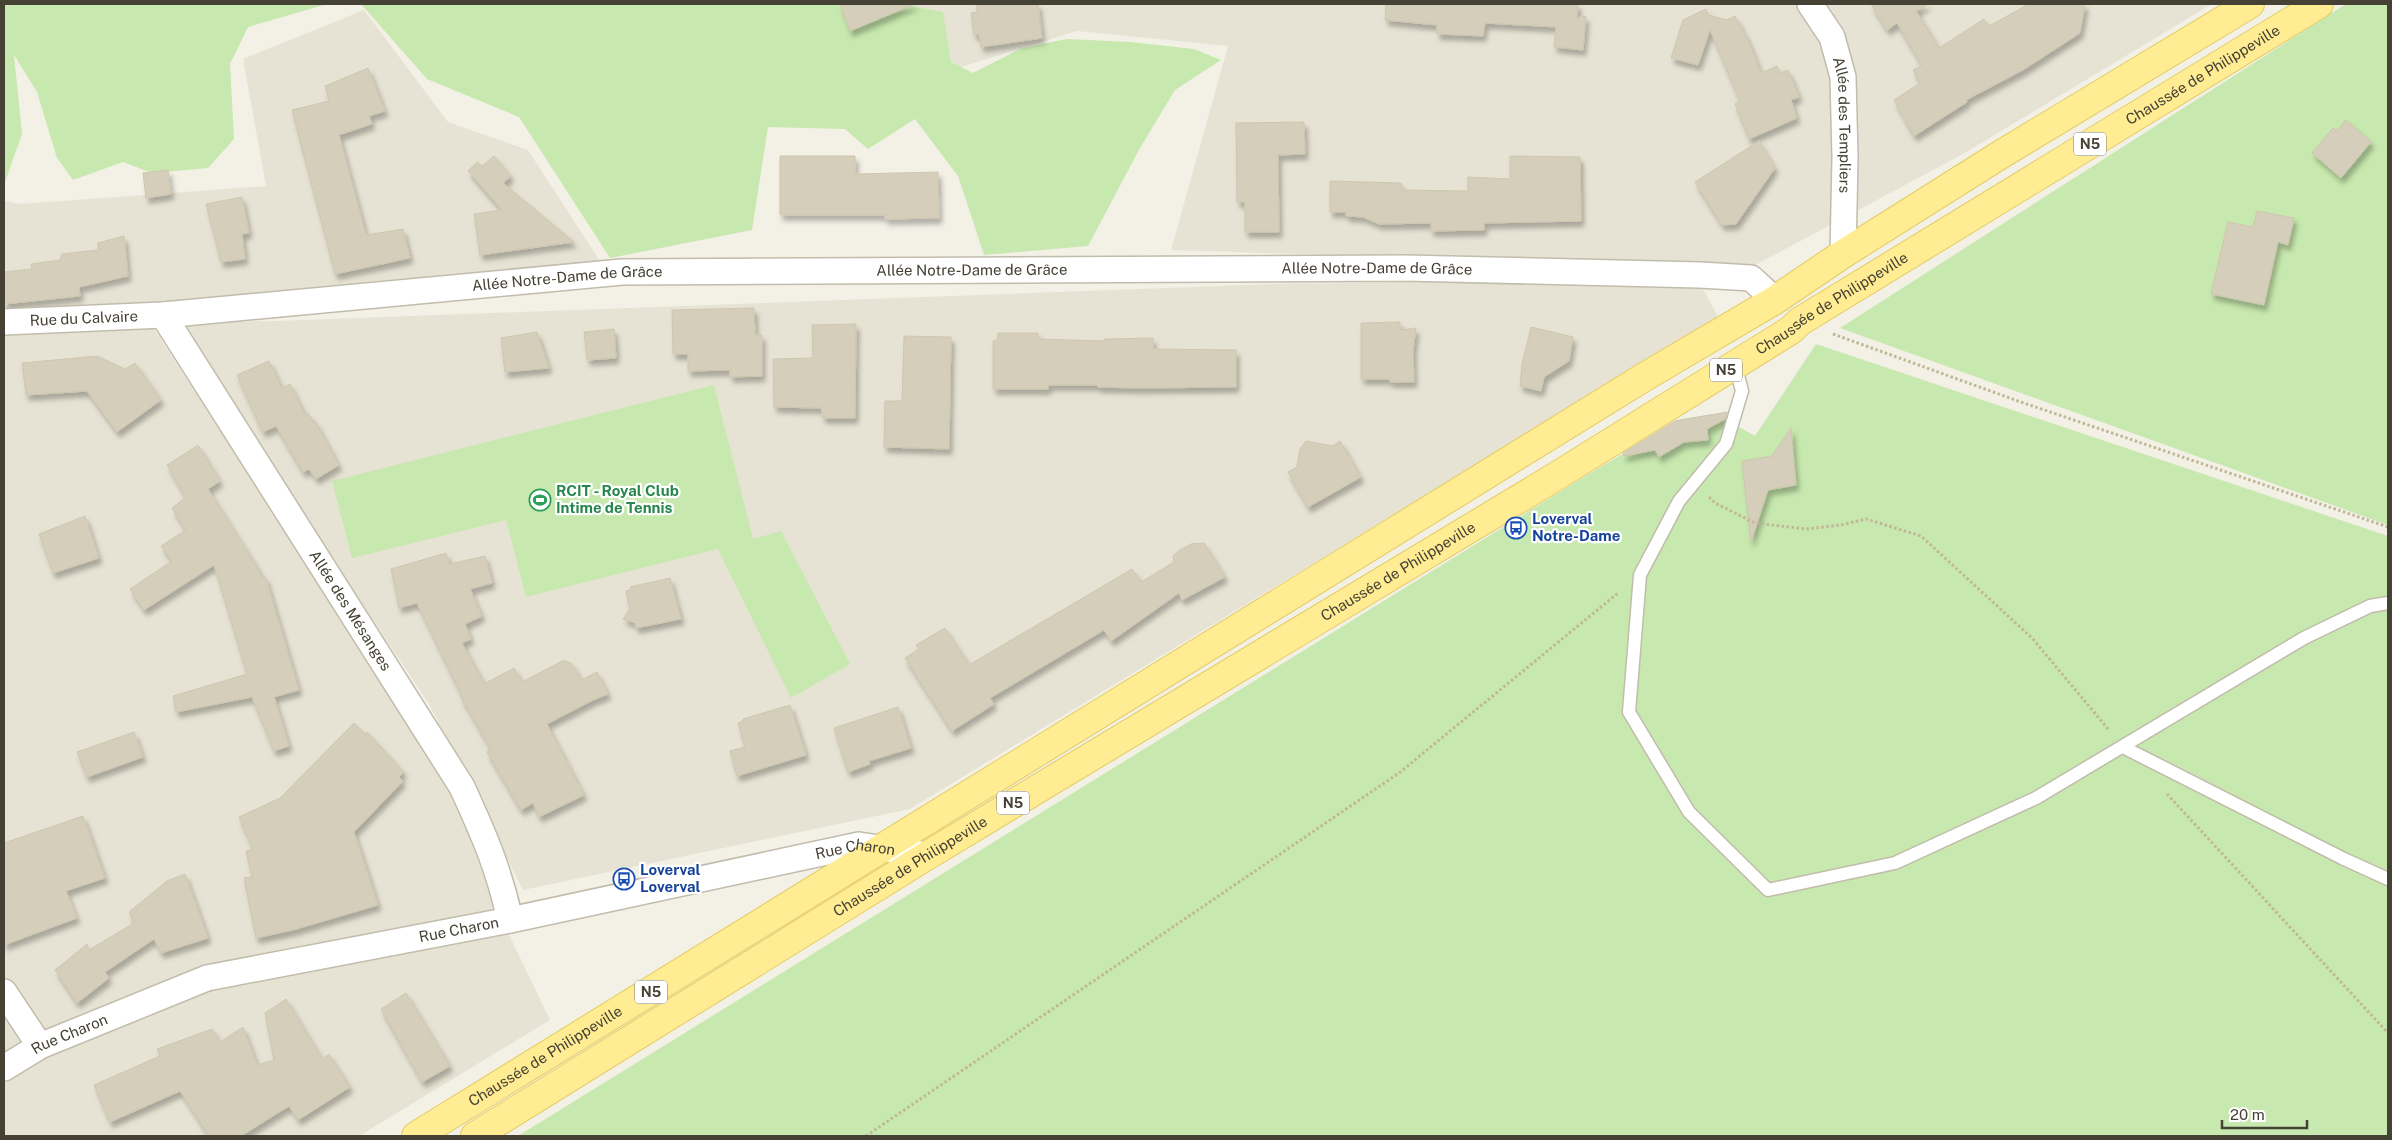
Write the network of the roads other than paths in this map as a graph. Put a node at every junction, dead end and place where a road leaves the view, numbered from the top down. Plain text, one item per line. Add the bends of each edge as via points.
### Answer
1 (1810, 4) edge
2 (2250, 4) edge
3 (2319, 4) edge
4 (1843, 254) junction
5 (1861, 285) junction
6 (1775, 300) junction
7 (163, 315) junction
8 (4, 322) edge
9 (1795, 326) junction
10 (1735, 364) junction
11 (2388, 603) edge
12 (2123, 747) junction
13 (885, 847) junction
14 (928, 855) junction
15 (2388, 879) edge
16 (510, 920) junction
17 (4, 992) edge
18 (40, 1046) junction
19 (4, 1068) edge
20 (416, 1136) edge
21 (475, 1136) edge

1 - 4 street, Allée des Templiers via 1832,37 1843,77 1846,158
2 - 4 main road, N5
3 - 5 main road, Chaussée de Philippeville / N5
4 - 5 main road
4 - 6 main road, N5
5 - 9 main road, Chaussée de Philippeville / N5
6 - 7 street, Allée Notre-Dame de Grâce via 1751,278 1405,268 622,272
6 - 9 main road
6 - 13 main road, Chaussée de Philippeville / N5 via 1646,376
7 - 8 street, Rue du Calvaire
7 - 16 street, Allée des Mésanges via 462,787 490,847
9 - 10 main road, Chaussée de Philippeville / N5
10 - 12 lane via 1742,391 1726,444 1679,501 1640,575 1629,712 1689,812 1768,890 1895,863 2036,798
10 - 14 main road, Chaussée de Philippeville / N5 via 1555,478
11 - 12 lane via 2370,606 2304,638
12 - 15 lane
13 - 14 street, Rue Charon
13 - 16 street, Rue Charon via 859,845
13 - 20 main road, Chaussée de Philippeville / N5
14 - 21 main road, Chaussée de Philippeville / N5
16 - 18 street, Rue Charon via 206,978
17 - 18 street
18 - 19 street, Rue Charon

